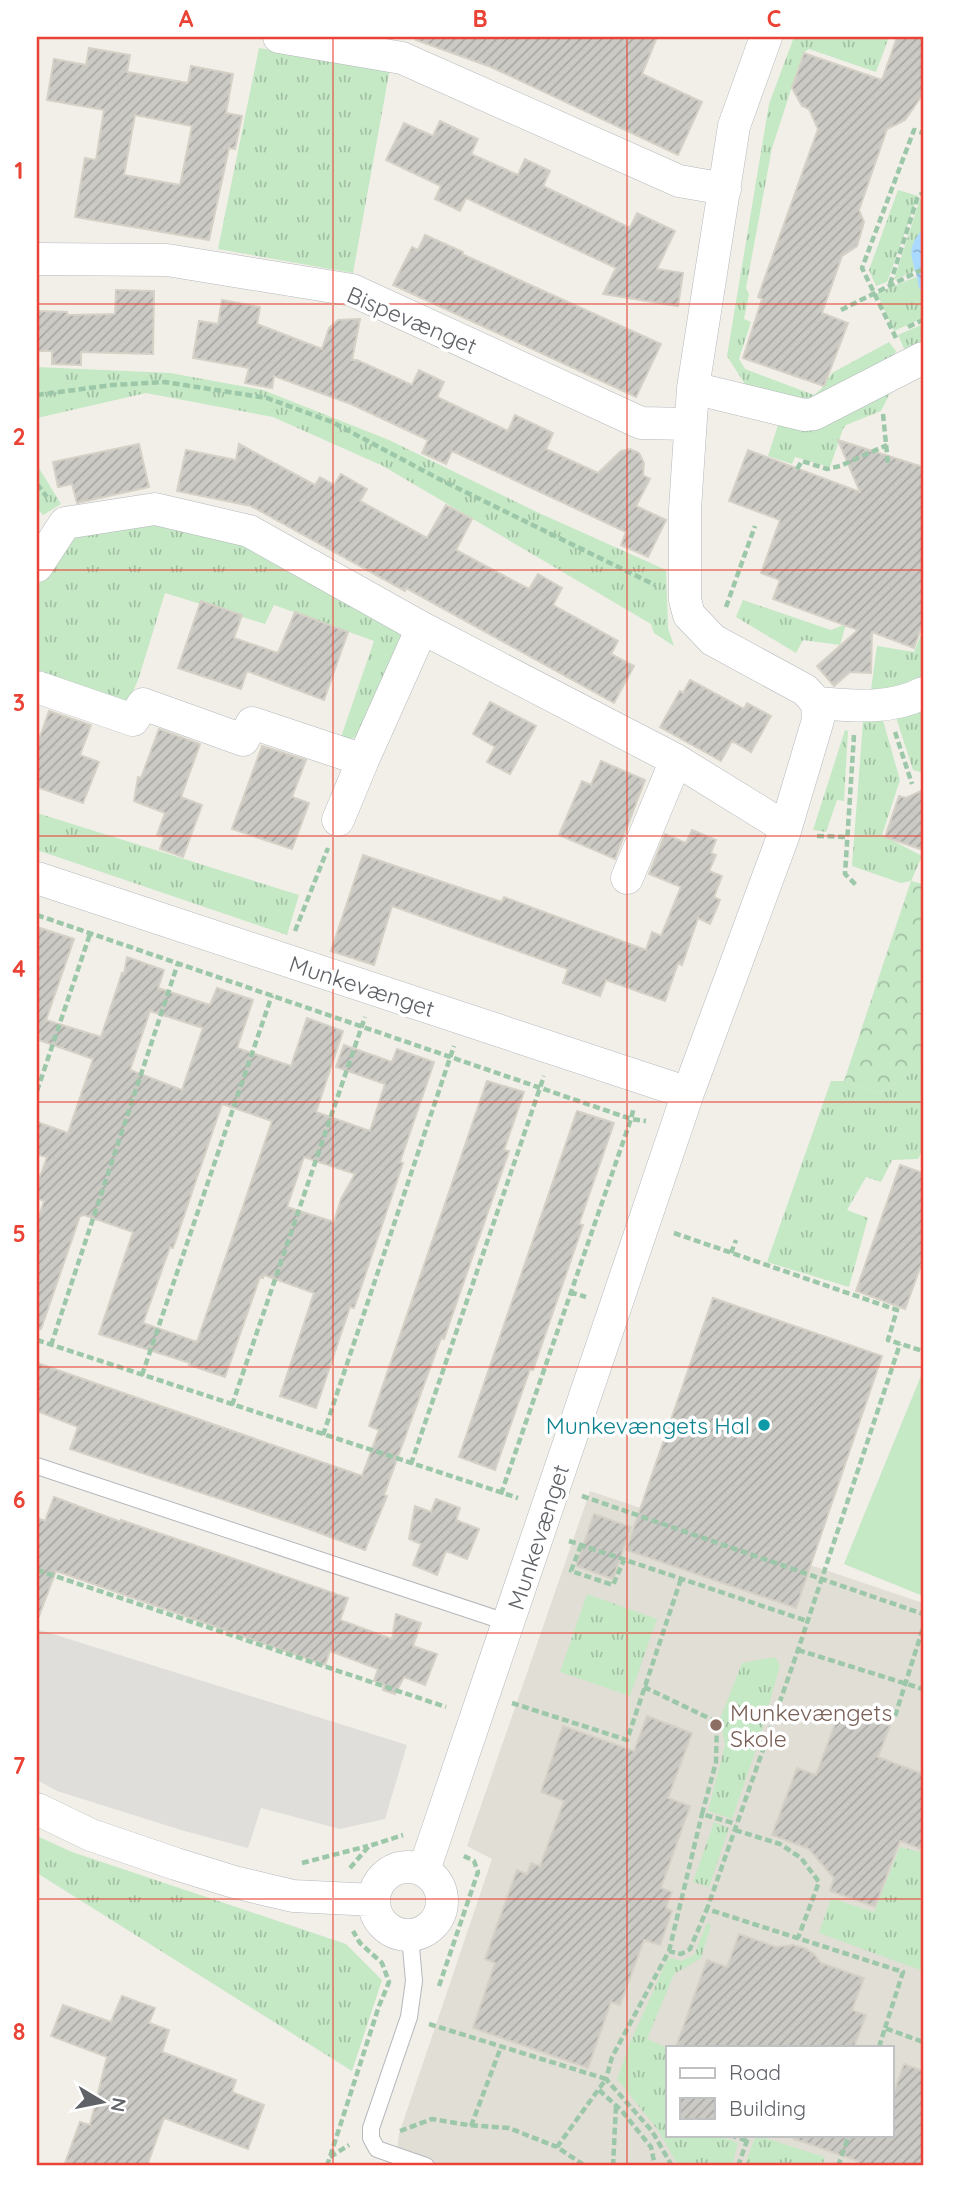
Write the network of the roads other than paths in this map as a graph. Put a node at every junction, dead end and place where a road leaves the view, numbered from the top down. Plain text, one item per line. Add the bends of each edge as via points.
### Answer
1 (279, 37) edge
2 (766, 37) edge
3 (725, 190) junction
4 (37, 259) edge
5 (916, 361) edge
6 (693, 388) junction
7 (690, 424) junction
8 (37, 566) edge
9 (422, 628) junction
10 (37, 687) edge
11 (923, 693) edge
12 (817, 703) junction
13 (676, 760) junction
14 (363, 761) junction
15 (338, 820) road end
16 (786, 828) junction
17 (37, 878) edge
18 (627, 878) dead end
19 (673, 1089) junction
20 (37, 1466) edge
21 (509, 1623) junction
22 (37, 1809) edge
23 (424, 1870) junction
24 (373, 1900) junction
25 (410, 1936) junction
26 (426, 2166) edge

1 - 3 street via 402,58 679,181
2 - 3 street via 734,126
3 - 6 street
4 - 7 street, Bispevænget via 167,260 352,290 641,423
5 - 6 street via 814,414
6 - 7 street
7 - 12 street via 685,509 689,615 713,640 805,690
8 - 9 street via 65,523 155,509 249,531
9 - 13 street
9 - 14 street
10 - 14 street via 133,720 143,704 243,740 252,723
11 - 12 street via 871,706
12 - 16 street, Munkevænget via 818,720
13 - 16 street
13 - 18 street
14 - 15 street
16 - 19 street, Munkevænget
17 - 19 street, Munkevænget
19 - 21 street, Munkevænget via 643,1223
20 - 21 lane, Munkevænget
21 - 23 street, Munkevænget
22 - 24 street via 91,1835 234,1882 293,1896
23 - 24 street via 402,1867 391,1871
23 - 25 street via 440,1887 442,1908 430,1927
24 - 25 street via 380,1922
25 - 26 lane via 414,1981 409,2017 371,2128 377,2148

